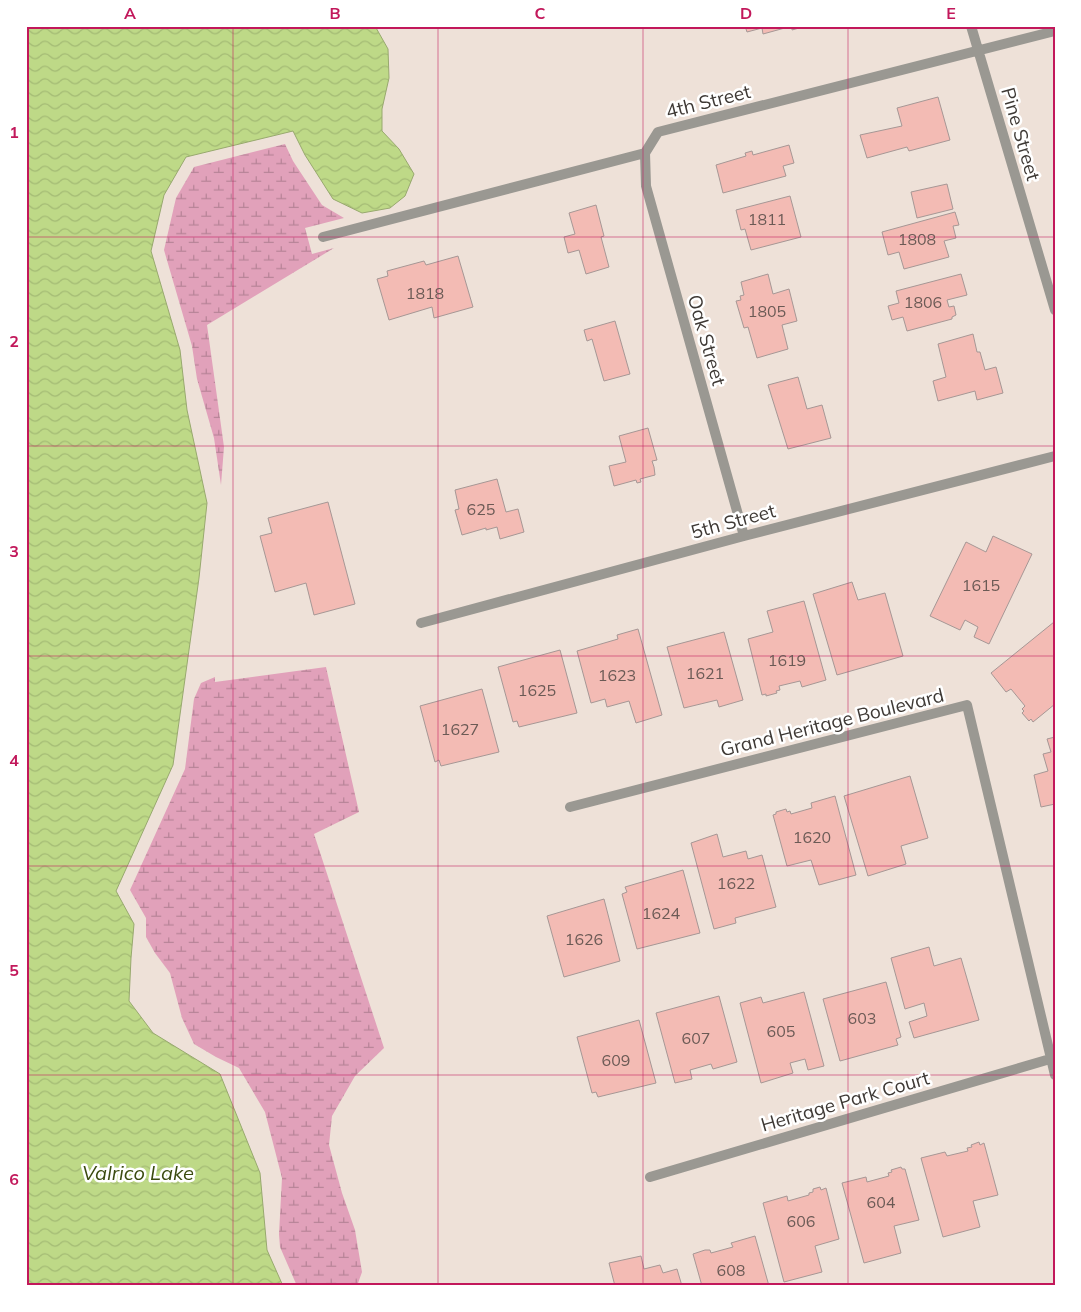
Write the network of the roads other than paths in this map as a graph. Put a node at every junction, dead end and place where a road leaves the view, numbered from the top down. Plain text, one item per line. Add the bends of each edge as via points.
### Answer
1 (971, 26) edge
2 (1055, 31) edge
3 (978, 51) junction
4 (645, 153) junction
5 (323, 237) dead end
6 (1055, 310) edge
7 (1055, 456) edge
8 (744, 536) junction
9 (421, 623) dead end
10 (570, 807) dead end
11 (1050, 1059) junction
12 (1055, 1075) edge
13 (650, 1177) dead end

1 - 3 street, Pine Street
2 - 3 street, 4th Street
3 - 4 street, 4th Street via 658,132
3 - 6 street, Pine Street
4 - 5 street
4 - 8 street, Oak Street via 646,186
7 - 8 street, 5th Street
8 - 9 street, 5th Street
10 - 11 street, Grand Heritage Boulevard via 967,706
11 - 12 street, Grand Heritage Boulevard
11 - 13 street, Heritage Park Court

